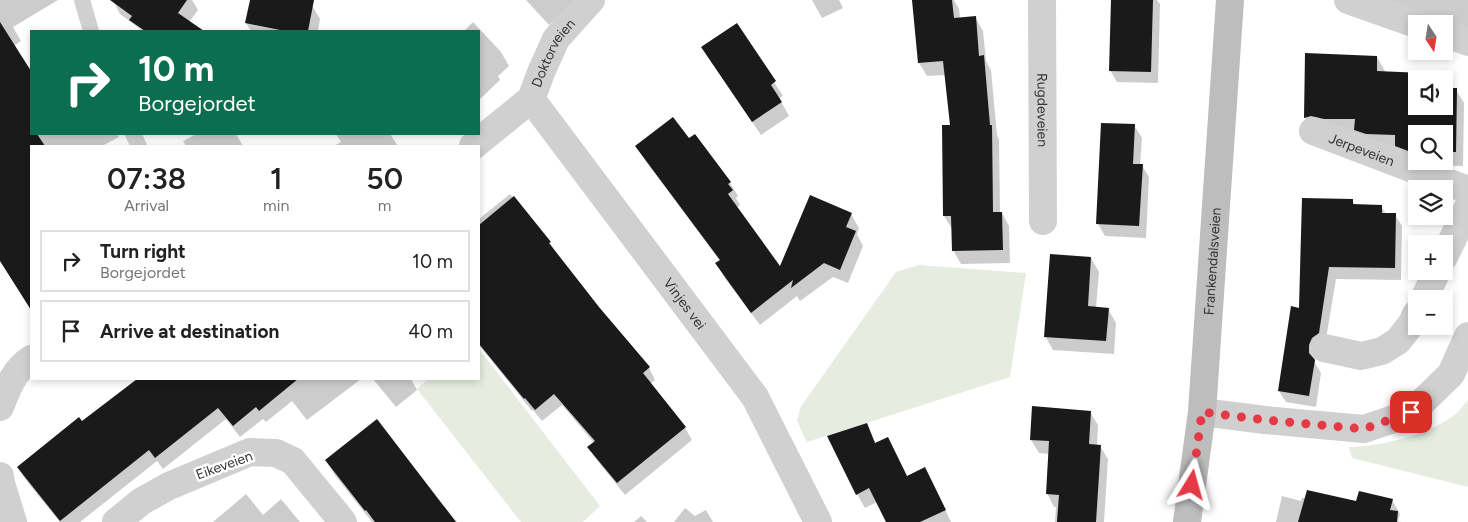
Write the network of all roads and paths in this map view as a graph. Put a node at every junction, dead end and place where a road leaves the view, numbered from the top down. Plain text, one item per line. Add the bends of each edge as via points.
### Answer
1 (82, 0) edge
2 (591, 0) edge
3 (1042, 0) edge
4 (1230, 0) edge
5 (1348, 0) edge
6 (1408, 21) edge
7 (91, 30) edge
8 (1453, 37) edge
9 (1468, 42) edge
10 (531, 99) junction
11 (1313, 131) dead end
12 (474, 145) edge
13 (1468, 190) edge
14 (1468, 207) edge
15 (1043, 221) dead end
16 (1453, 238) edge
17 (1408, 327) edge
18 (1468, 336) edge
19 (1324, 348) dead end
20 (30, 360) edge
21 (0, 407) edge
22 (1202, 412) junction
23 (0, 476) edge
24 (13, 522) edge
25 (116, 522) edge
26 (343, 522) edge
27 (818, 522) edge
28 (1187, 522) edge

1 - 7 lane
2 - 10 street, Doktorveien via 556,39
3 - 15 street, Rugdeveien
4 - 22 main road, Frankendalsveien
5 - 6 street
8 - 9 street
10 - 12 street, Doktorveien
10 - 27 street, Vinjes vei via 755,397
11 - 13 street, Jerpeveien
14 - 16 street
17 - 19 street via 1398,341 1382,351 1361,356
18 - 22 street via 1451,374 1411,412 1364,429
20 - 21 street via 8,385
22 - 28 main road, Frankendalsveien
23 - 24 street
25 - 26 street, Eikeveien via 142,501 169,486 250,452 276,452 293,461

